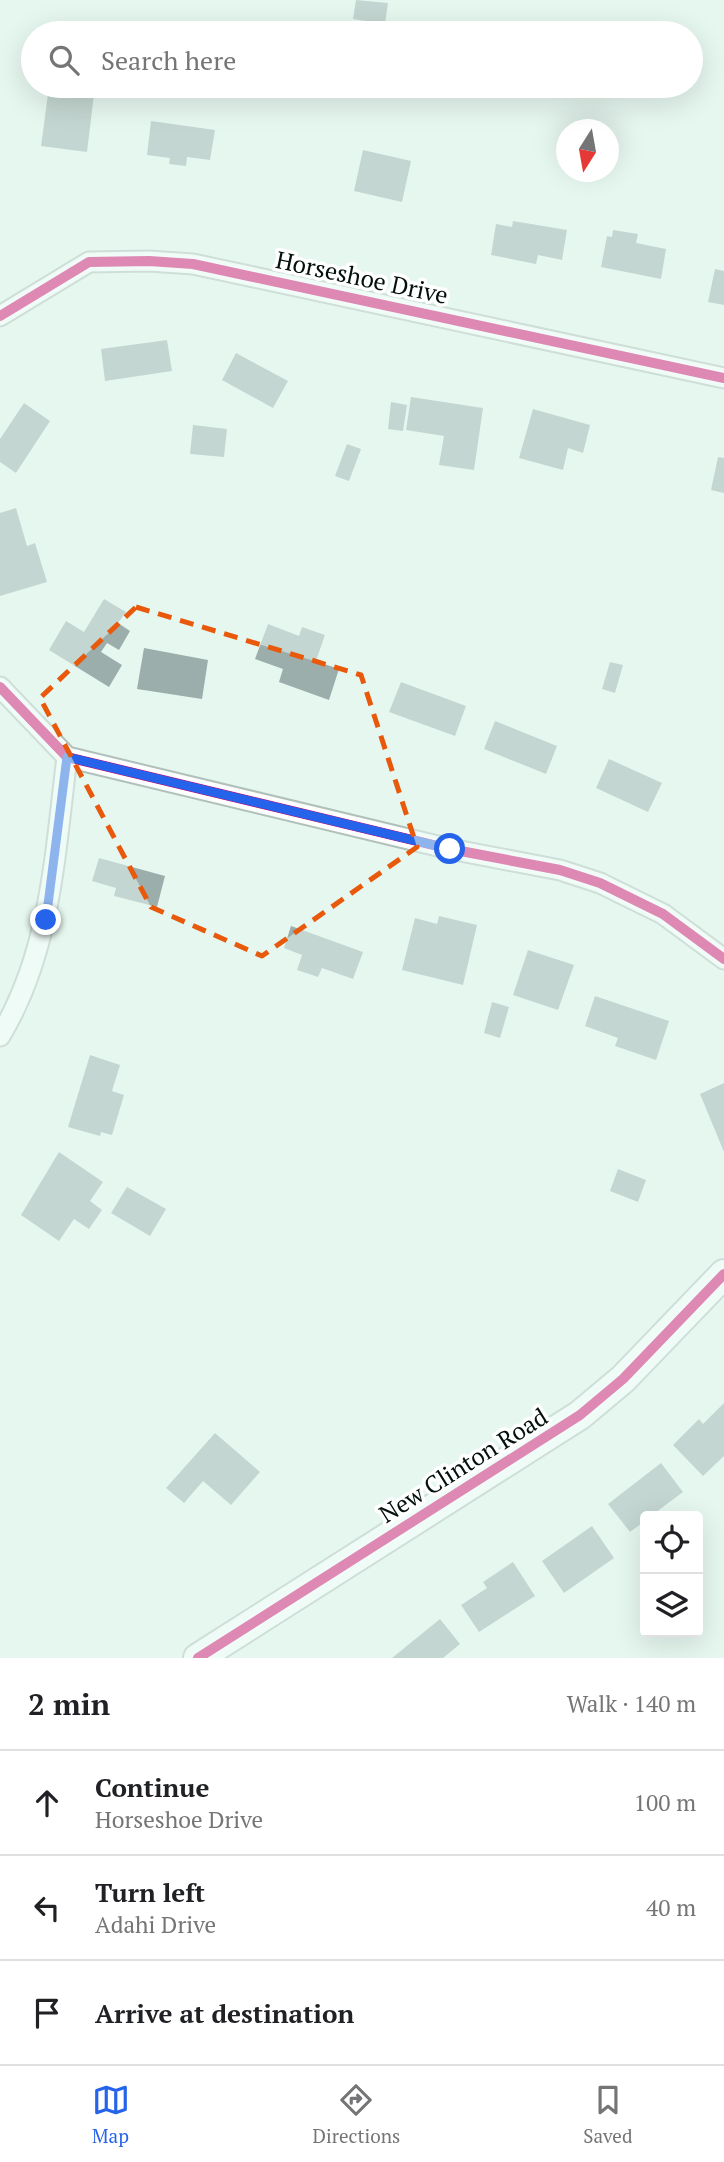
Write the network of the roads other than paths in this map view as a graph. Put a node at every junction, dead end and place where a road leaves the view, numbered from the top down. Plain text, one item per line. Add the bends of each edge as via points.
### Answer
1 (0, 316) edge
2 (724, 378) edge
3 (0, 687) edge
4 (67, 757) junction
5 (724, 960) edge
6 (0, 1036) edge
7 (724, 1274) edge
8 (198, 1658) edge

1 - 2 street, Horseshoe Drive via 89,262 193,264
3 - 4 street
4 - 5 street via 424,843 560,870 600,883 663,914
4 - 6 street via 46,920 19,1004
7 - 8 street, New Clinton Road via 622,1379 580,1415

